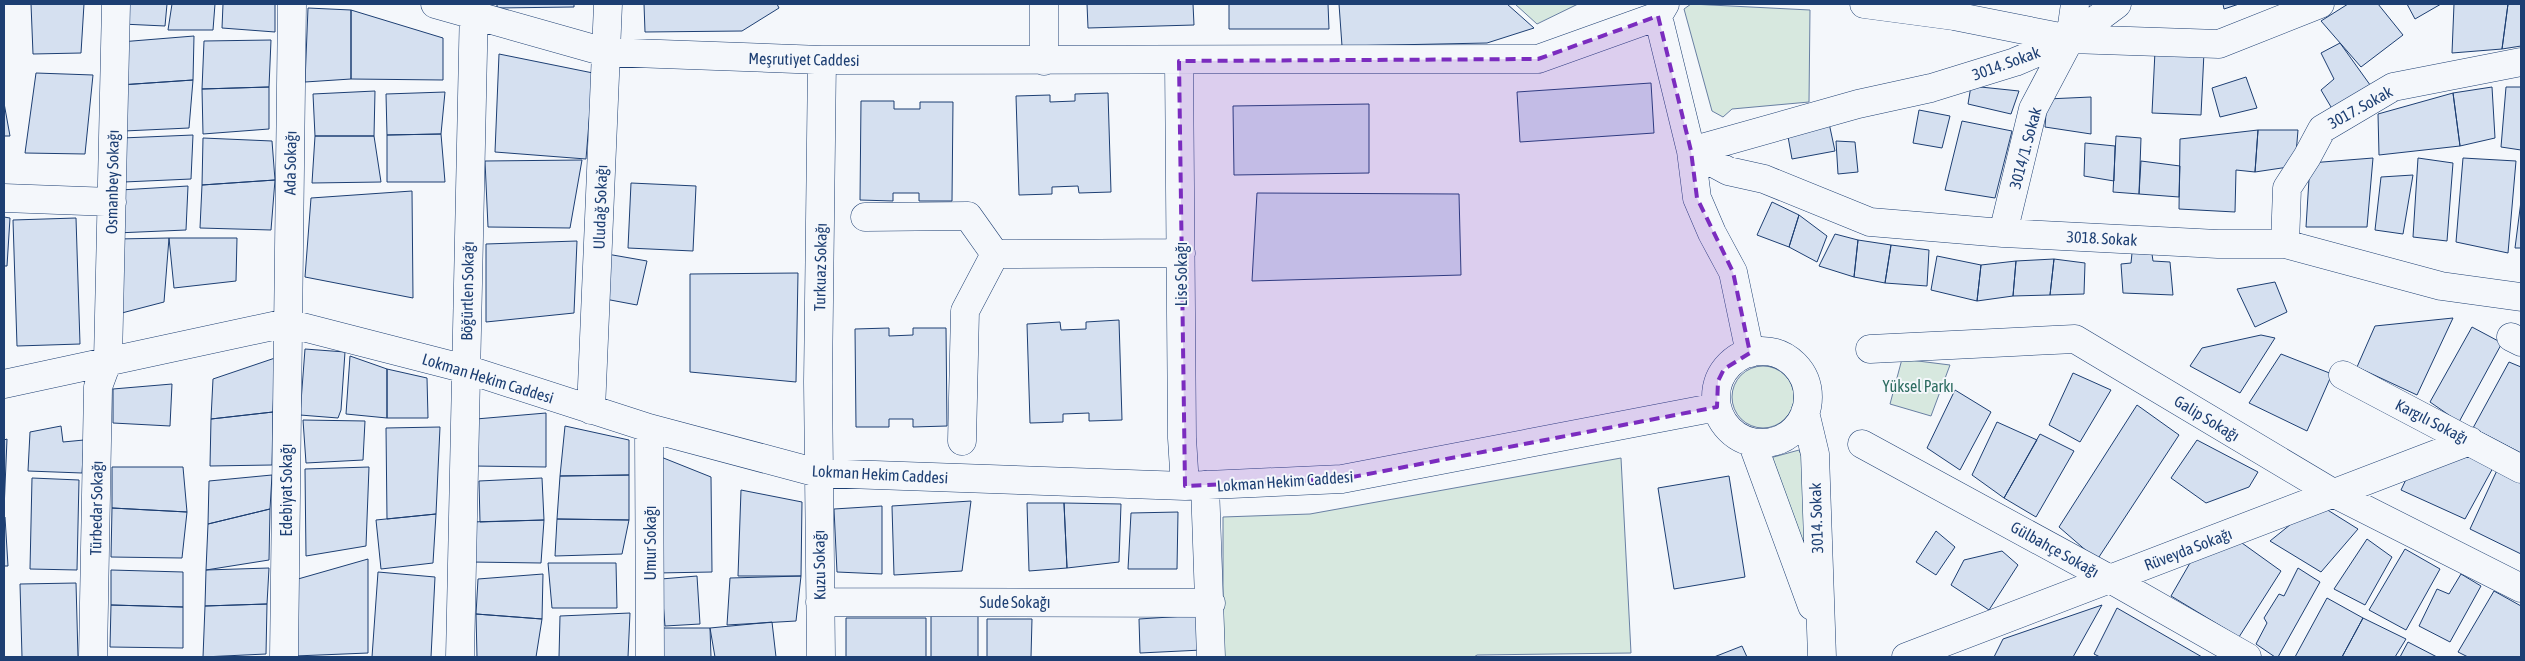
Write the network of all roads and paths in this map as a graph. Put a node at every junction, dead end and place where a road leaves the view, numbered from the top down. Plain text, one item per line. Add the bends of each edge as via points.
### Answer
1 (116, 4) edge
2 (292, 4) edge
3 (435, 4) edge
4 (608, 4) edge
5 (1044, 4) edge
6 (1864, 4) edge
7 (2075, 4) edge
8 (2117, 4) edge
9 (2320, 4) edge
10 (474, 9) edge
11 (1662, 10) edge
12 (2070, 39) junction
13 (605, 52) junction
14 (822, 60) junction
15 (1044, 61) junction
16 (1179, 61) junction
17 (2521, 62) edge
18 (1691, 151) junction
19 (4, 198) edge
20 (112, 202) junction
21 (865, 216) dead end
22 (2003, 233) junction
23 (2284, 244) junction
24 (1181, 253) junction
25 (994, 254) junction
26 (2521, 297) edge
27 (287, 323) junction
28 (1870, 349) dead end
29 (1750, 353) junction
30 (108, 360) junction
31 (466, 369) junction
32 (2343, 375) dead end
33 (4, 384) edge
34 (1716, 407) junction
35 (591, 410) junction
36 (1805, 412) junction
37 (649, 428) junction
38 (962, 441) dead end
39 (2470, 441) junction
40 (1752, 442) junction
41 (1862, 444) dead end
42 (2521, 469) edge
43 (818, 473) junction
44 (1195, 486) junction
45 (2333, 493) junction
46 (2110, 579) junction
47 (2521, 588) edge
48 (820, 602) junction
49 (1211, 603) junction
50 (1819, 626) junction
51 (1926, 654) edge
52 (93, 657) edge
53 (284, 657) edge
54 (460, 657) edge
55 (650, 657) edge
56 (821, 657) edge
57 (1211, 657) edge
58 (1822, 657) edge
59 (2246, 657) edge

1 - 20 street, Osmanbey Sokağı
2 - 27 street, Ada Sokağı
3 - 10 street, Meşrutiyet Caddesi
4 - 13 street, Uludağ Sokağı
5 - 15 street
6 - 12 street via 1954,16
7 - 12 street
8 - 12 street
9 - 12 street, 3014. Sokak via 2219,44
10 - 13 street, Meşrutiyet Caddesi
10 - 31 street, Böğürtlen Sokağı
11 - 16 street, Meşrutiyet Caddesi via 1538,60
11 - 18 street
12 - 18 street, 3014. Sokak via 2016,62 1931,88 1858,104
12 - 22 street, 3014/1. Sokak via 2033,109
13 - 14 street, Meşrutiyet Caddesi
13 - 35 street, Uludağ Sokağı
14 - 15 street, Meşrutiyet Caddesi
14 - 43 street, Turkuaz Sokağı
15 - 16 street, Meşrutiyet Caddesi
16 - 24 street, Lise Sokağı
17 - 23 street, 3017. Sokak via 2393,87 2322,129 2287,188
18 - 22 street, 3018. Sokak via 1728,170 1764,179 1870,222
18 - 29 street via 1698,198 1733,272
19 - 20 street
20 - 30 street, Osmanbey Sokağı
21 - 25 street via 968,216
22 - 23 street, 3018. Sokak via 2218,244
23 - 26 street, 3018. Sokak via 2441,286
24 - 25 street
24 - 44 street, Lise Sokağı via 1182,438
25 - 38 street via 965,311
27 - 30 street, Lokman Hekim Caddesi
27 - 31 street, Lokman Hekim Caddesi
27 - 53 street, Edebiyat Sokağı
28 - 45 street, Galip Sokağı via 2075,340
29 - 34 street via 1724,369 1718,381
29 - 36 street via 1771,351 1794,364 1806,386
30 - 33 street, Lokman Hekim Caddesi
30 - 52 street, Türbedar Sokağı via 98,387
31 - 35 street, Lokman Hekim Caddesi
31 - 54 street, Böğürtlen Sokağı
32 - 39 street, Kargılı Sokağı
34 - 40 street via 1729,430
34 - 44 street, Lokman Hekim Caddesi via 1342,480
35 - 37 street, Lokman Hekim Caddesi
36 - 40 street via 1790,433 1772,441
36 - 50 street, 3014. Sokak via 1815,454
37 - 43 street, Lokman Hekim Caddesi
37 - 55 street, Umur Sokağı
39 - 42 street, Kargılı Sokağı
39 - 45 street, Rüveyda Sokağı
40 - 50 street, 3014. Sokak
41 - 46 street, Gülbahçe Sokağı
43 - 44 street, Lokman Hekim Caddesi
43 - 48 street, Kuzu Sokağı
44 - 49 street
45 - 46 street, Rüveyda Sokağı
45 - 47 street, Galip Sokağı
46 - 51 street, Rüveyda Sokağı
46 - 59 street, Gülbahçe Sokağı
48 - 49 street, Sude Sokağı
48 - 56 street, Kuzu Sokağı
49 - 57 street
50 - 58 street, 3014. Sokak

